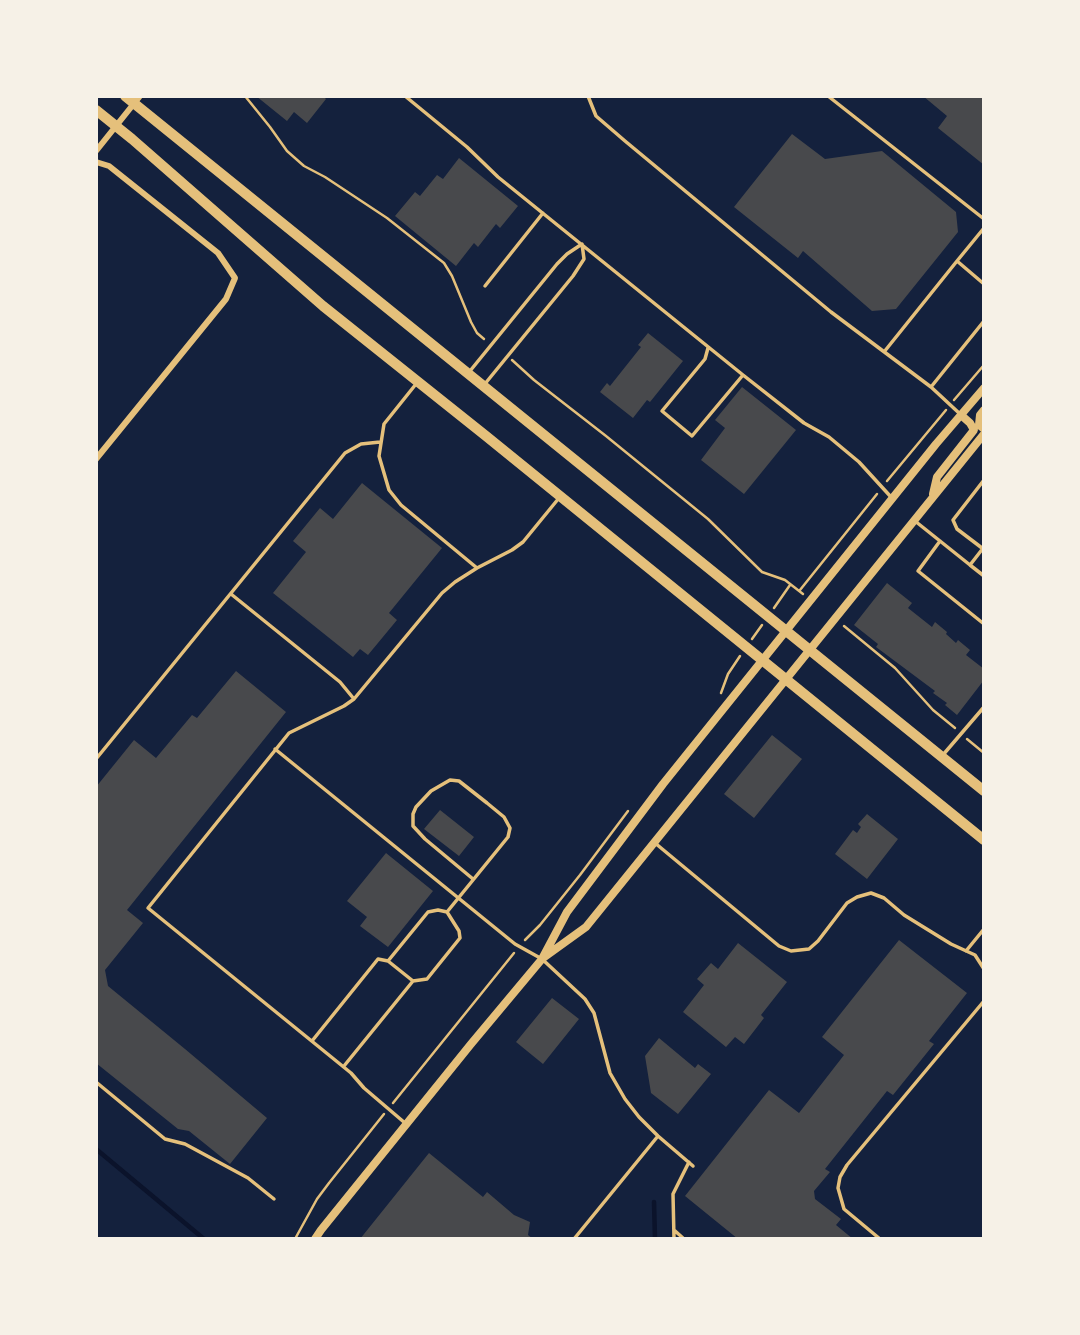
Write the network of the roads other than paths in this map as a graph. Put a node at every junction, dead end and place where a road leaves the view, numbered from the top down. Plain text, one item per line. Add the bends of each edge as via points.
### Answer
1 (125, 96) edge
2 (404, 96) edge
3 (588, 96) edge
4 (828, 96) edge
5 (137, 100) edge
6 (96, 110) edge
7 (117, 126) junction
8 (96, 151) edge
9 (96, 162) edge
10 (543, 213) junction
11 (984, 219) edge
12 (984, 228) edge
13 (582, 244) junction
14 (957, 261) junction
15 (984, 284) edge
16 (485, 286) dead end
17 (984, 321) edge
18 (708, 347) junction
19 (884, 352) junction
20 (468, 373) junction
21 (743, 375) junction
22 (417, 383) junction
23 (484, 385) junction
24 (931, 387) junction
25 (984, 388) edge
26 (984, 410) edge
27 (961, 415) junction
28 (984, 431) edge
29 (380, 442) junction
30 (96, 459) edge
31 (984, 480) edge
32 (561, 497) junction
33 (933, 497) junction
34 (893, 498) junction
35 (914, 520) junction
36 (940, 541) junction
37 (983, 548) edge
38 (970, 565) junction
39 (477, 568) junction
40 (984, 576) edge
41 (231, 594) junction
42 (984, 624) edge
43 (787, 631) junction
44 (809, 649) junction
45 (763, 659) junction
46 (786, 678) junction
47 (354, 699) junction
48 (984, 707) edge
49 (275, 749) junction
50 (942, 757) junction
51 (96, 759) edge
52 (984, 791) edge
53 (984, 840) edge
54 (654, 842) junction
55 (473, 879) junction
56 (458, 898) junction
57 (447, 912) junction
58 (984, 929) edge
59 (966, 951) junction
60 (542, 960) junction
61 (388, 961) junction
62 (982, 962) edge
63 (984, 969) edge
64 (413, 981) junction
65 (984, 1001) edge
66 (312, 1041) junction
67 (343, 1066) junction
68 (96, 1082) edge
69 (406, 1124) junction
70 (658, 1136) junction
71 (689, 1162) junction
72 (693, 1166) dead end
73 (274, 1199) dead end
74 (674, 1230) junction
75 (315, 1239) edge
76 (574, 1239) edge
77 (674, 1239) edge
78 (684, 1239) edge
79 (880, 1239) edge

1 - 5 main road
2 - 10 lane
3 - 19 lane via 596,116
4 - 11 lane
5 - 7 street
5 - 20 main road
6 - 7 main road
7 - 8 street
7 - 22 main road
9 - 30 street via 109,166 218,253 235,278 226,299
10 - 13 lane
10 - 16 lane
12 - 14 lane
13 - 18 lane
13 - 20 lane via 557,264
13 - 23 lane via 584,258 573,276
14 - 15 lane
14 - 19 lane
17 - 24 lane
18 - 21 lane
18 - 21 lane via 705,359 662,411 692,436
19 - 24 lane
20 - 23 main road
21 - 34 lane via 859,461
22 - 29 lane via 384,424
22 - 32 main road
23 - 43 main road
24 - 27 lane
25 - 27 street
26 - 28 street via 979,425
27 - 33 street via 974,430 937,477
27 - 34 street
28 - 33 street
29 - 39 lane via 379,456 389,490
29 - 41 lane via 361,444 345,453
31 - 37 lane via 953,520
32 - 39 lane via 523,542
32 - 45 main road
33 - 35 street
34 - 43 street
35 - 36 lane
35 - 44 street
36 - 38 lane
36 - 42 lane via 918,571
37 - 38 lane
38 - 40 lane
39 - 47 lane via 442,593
41 - 47 lane via 340,682
41 - 51 lane
43 - 44 main road
43 - 45 street
44 - 46 street
44 - 50 main road
45 - 46 main road
45 - 60 street via 575,902
46 - 53 main road
46 - 54 street
47 - 49 lane via 289,733
48 - 50 lane
49 - 56 lane
49 - 66 lane via 148,908
50 - 52 main road
54 - 59 lane via 779,946 791,951 809,949 847,903 871,893
54 - 60 street via 586,927
55 - 55 lane via 508,837 510,828 487,803 459,781 450,780 416,807 413,826
55 - 56 lane
56 - 57 lane
56 - 60 lane
57 - 61 lane via 428,912
57 - 64 lane via 460,938 427,979
58 - 59 lane
59 - 62 lane
60 - 69 street
60 - 70 lane via 585,999 594,1013 610,1073 625,1099
61 - 64 lane
61 - 66 lane via 378,959
62 - 63 lane
64 - 67 lane
65 - 79 lane via 840,1177 844,1209
66 - 67 lane
67 - 69 lane
68 - 73 lane via 165,1139 185,1144 248,1178
69 - 75 street
70 - 71 lane
70 - 76 lane
71 - 72 lane
71 - 74 lane via 673,1194
74 - 77 lane
74 - 78 lane

